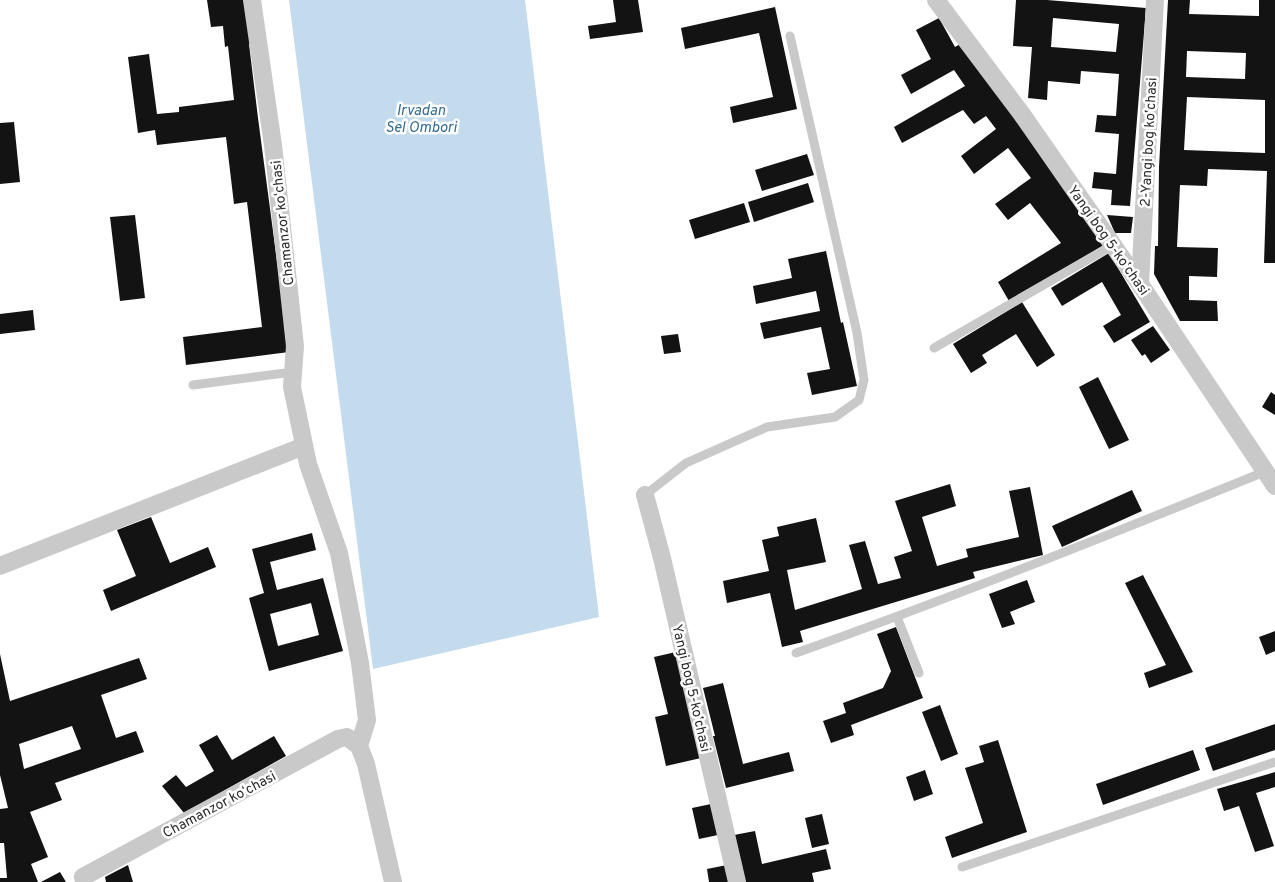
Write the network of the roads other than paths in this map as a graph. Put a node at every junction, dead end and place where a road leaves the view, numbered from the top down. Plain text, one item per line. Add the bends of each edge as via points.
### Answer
1 (252, 0) edge
2 (936, 0) edge
3 (1155, 0) edge
4 (790, 36) dead end
5 (1113, 245) junction
6 (1140, 284) junction
7 (934, 348) dead end
8 (293, 372) junction
9 (193, 385) dead end
10 (304, 446) junction
11 (1264, 472) junction
12 (1275, 486) edge
13 (645, 495) joint
14 (0, 566) edge
15 (898, 617) junction
16 (796, 653) dead end
17 (919, 673) dead end
18 (359, 746) junction
19 (1275, 762) edge
20 (962, 867) dead end
21 (84, 882) edge
22 (393, 882) edge
23 (737, 882) edge

1 - 8 street, Chamanzor koʻchasi via 274,154 295,346
2 - 5 street, Yangi bog 5-koʼchasi via 1021,113
3 - 6 street, 2-Yangi bog koʼchasi
4 - 13 lane via 857,333 864,380 859,400 835,417 767,427 686,463
5 - 6 street, Yangi bog 5-koʼchasi
5 - 7 lane
6 - 11 street, Yangi bog 5-koʼchasi
8 - 9 lane
8 - 10 street, Chamanzor koʻchasi via 292,386
10 - 14 street
10 - 18 street, Chamanzor koʻchasi via 338,553 360,663 367,720
11 - 12 street, Yangi bog 5-koʼchasi
11 - 15 lane
13 - 23 street, Yangi bog 5-koʼchasi
15 - 16 lane
15 - 17 lane
18 - 21 street, Chamanzor koʻchasi via 347,737 338,739 83,877
18 - 22 street
19 - 20 lane

